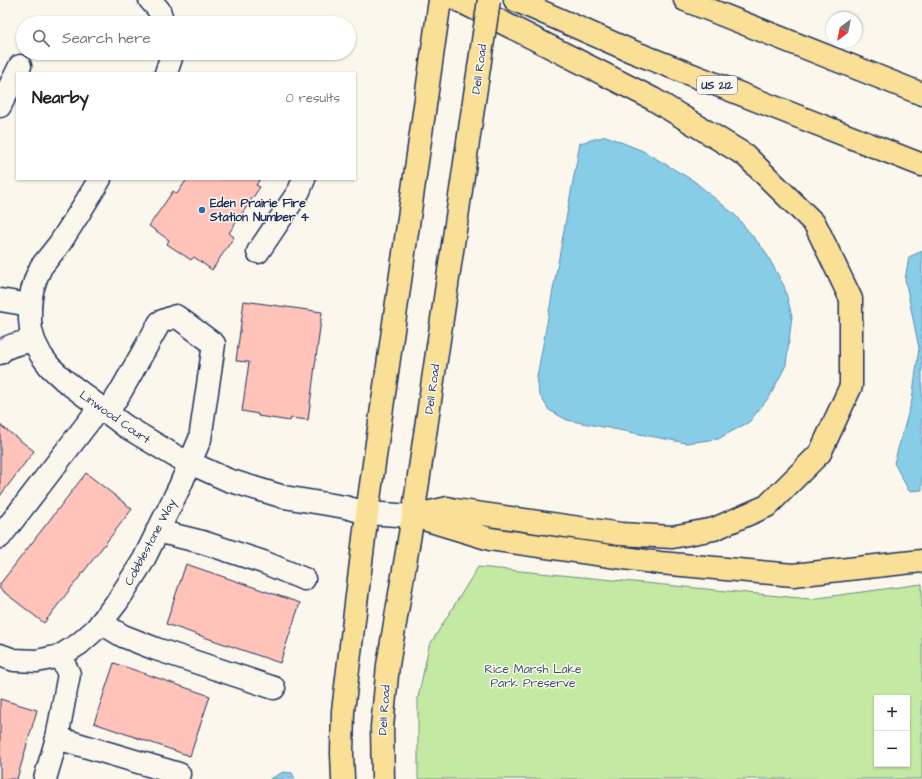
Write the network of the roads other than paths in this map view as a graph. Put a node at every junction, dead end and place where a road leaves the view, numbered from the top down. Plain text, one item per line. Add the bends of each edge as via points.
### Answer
1 (150, 0) edge
2 (440, 0) edge
3 (458, 0) edge
4 (489, 0) edge
5 (515, 0) edge
6 (685, 0) edge
7 (161, 16) edge
8 (20, 66) dead end
9 (17, 72) edge
10 (16, 74) edge
11 (922, 94) edge
12 (0, 106) edge
13 (922, 165) edge
14 (99, 180) edge
15 (304, 180) edge
16 (258, 252) dead end
17 (0, 300) edge
18 (30, 305) junction
19 (34, 341) junction
20 (0, 353) edge
21 (104, 410) junction
22 (190, 463) junction
23 (367, 512) junction
24 (413, 516) junction
25 (157, 531) junction
26 (0, 536) edge
27 (922, 561) edge
28 (304, 579) dead end
29 (101, 623) junction
30 (0, 655) edge
31 (60, 656) junction
32 (274, 688) dead end
33 (58, 738) junction
34 (178, 774) dead end
35 (45, 779) edge
36 (344, 779) edge
37 (383, 779) edge

1 - 7 street
2 - 23 main road
3 - 24 main road via 653,99 745,155 815,224 851,299 851,386 820,453 766,506 714,529 672,537 621,534 448,508
4 - 24 main road, Dell Road, bridge
5 - 13 main road, US 212 via 631,51
6 - 11 main road
8 - 9 street
10 - 12 street
14 - 18 street, Linwood Court via 60,244 41,267
15 - 16 street via 299,191
17 - 18 street
18 - 19 street, Linwood Court
19 - 20 street via 14,345
19 - 21 street, Linwood Court via 50,367
21 - 22 street, Linwood Court via 125,426
21 - 22 street, Cobblestone Way via 121,391 160,322 176,316 214,344 201,436
21 - 26 street
22 - 23 street, Linwood Court via 228,480 284,497
22 - 25 street, Cobblestone Way
23 - 24 street, Linwood Court
23 - 36 main road via 343,712
24 - 27 main road via 490,539 660,563 793,575
24 - 37 main road, Dell Road via 388,665 382,727
25 - 28 street via 202,542
25 - 29 street, Cobblestone Way via 143,561
29 - 31 street, Cobblestone Way via 79,644
29 - 32 street via 123,636 156,649
30 - 31 street, Cobblestone Way via 14,660 37,661
31 - 33 street via 69,674
33 - 34 street
33 - 35 street

